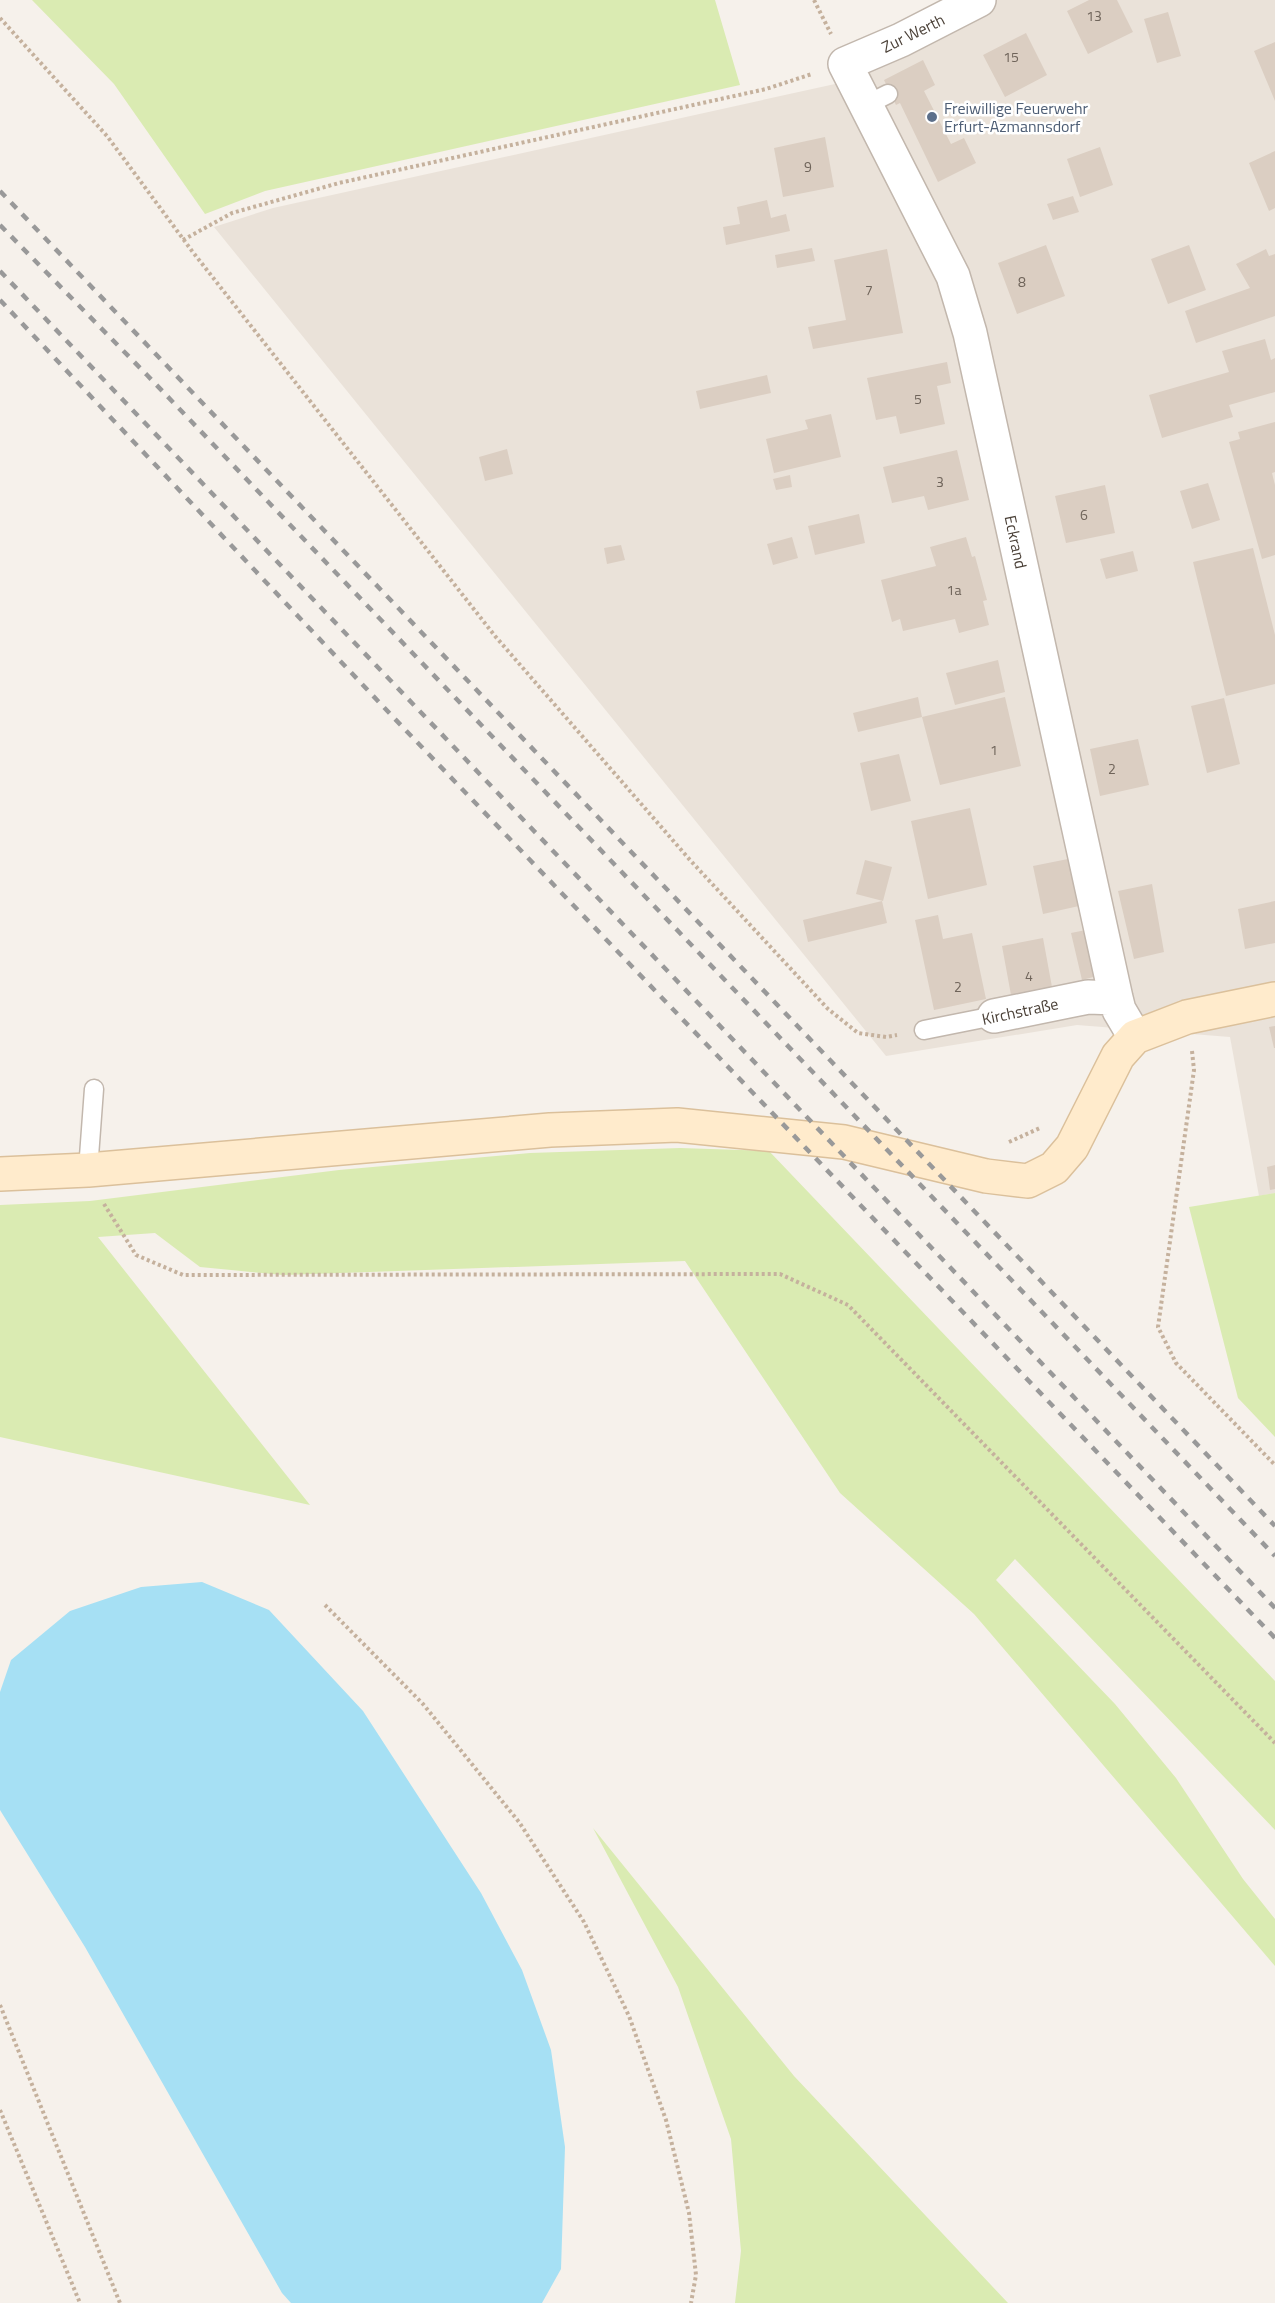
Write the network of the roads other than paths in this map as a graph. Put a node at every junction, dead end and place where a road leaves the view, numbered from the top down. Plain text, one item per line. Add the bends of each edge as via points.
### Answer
1 (979, 0) edge
2 (845, 64) joint
3 (1116, 998) junction
4 (1275, 999) edge
5 (994, 1016) joint
6 (924, 1030) road end
7 (1135, 1037) junction
8 (94, 1089) dead end
9 (88, 1170) junction
10 (0, 1174) edge

1 - 2 street, Zur Werth
2 - 3 street, Eckrand via 877,99 953,276 970,333
3 - 5 street, Kirchstraße via 1088,997
3 - 7 street, Eckrand
4 - 7 street via 1188,1017
5 - 6 lane, Kirchstraße
7 - 9 street via 1118,1056 1072,1147 1054,1168 1028,1181 986,1176 843,1142 677,1125 492,1135
8 - 9 lane
9 - 10 street

